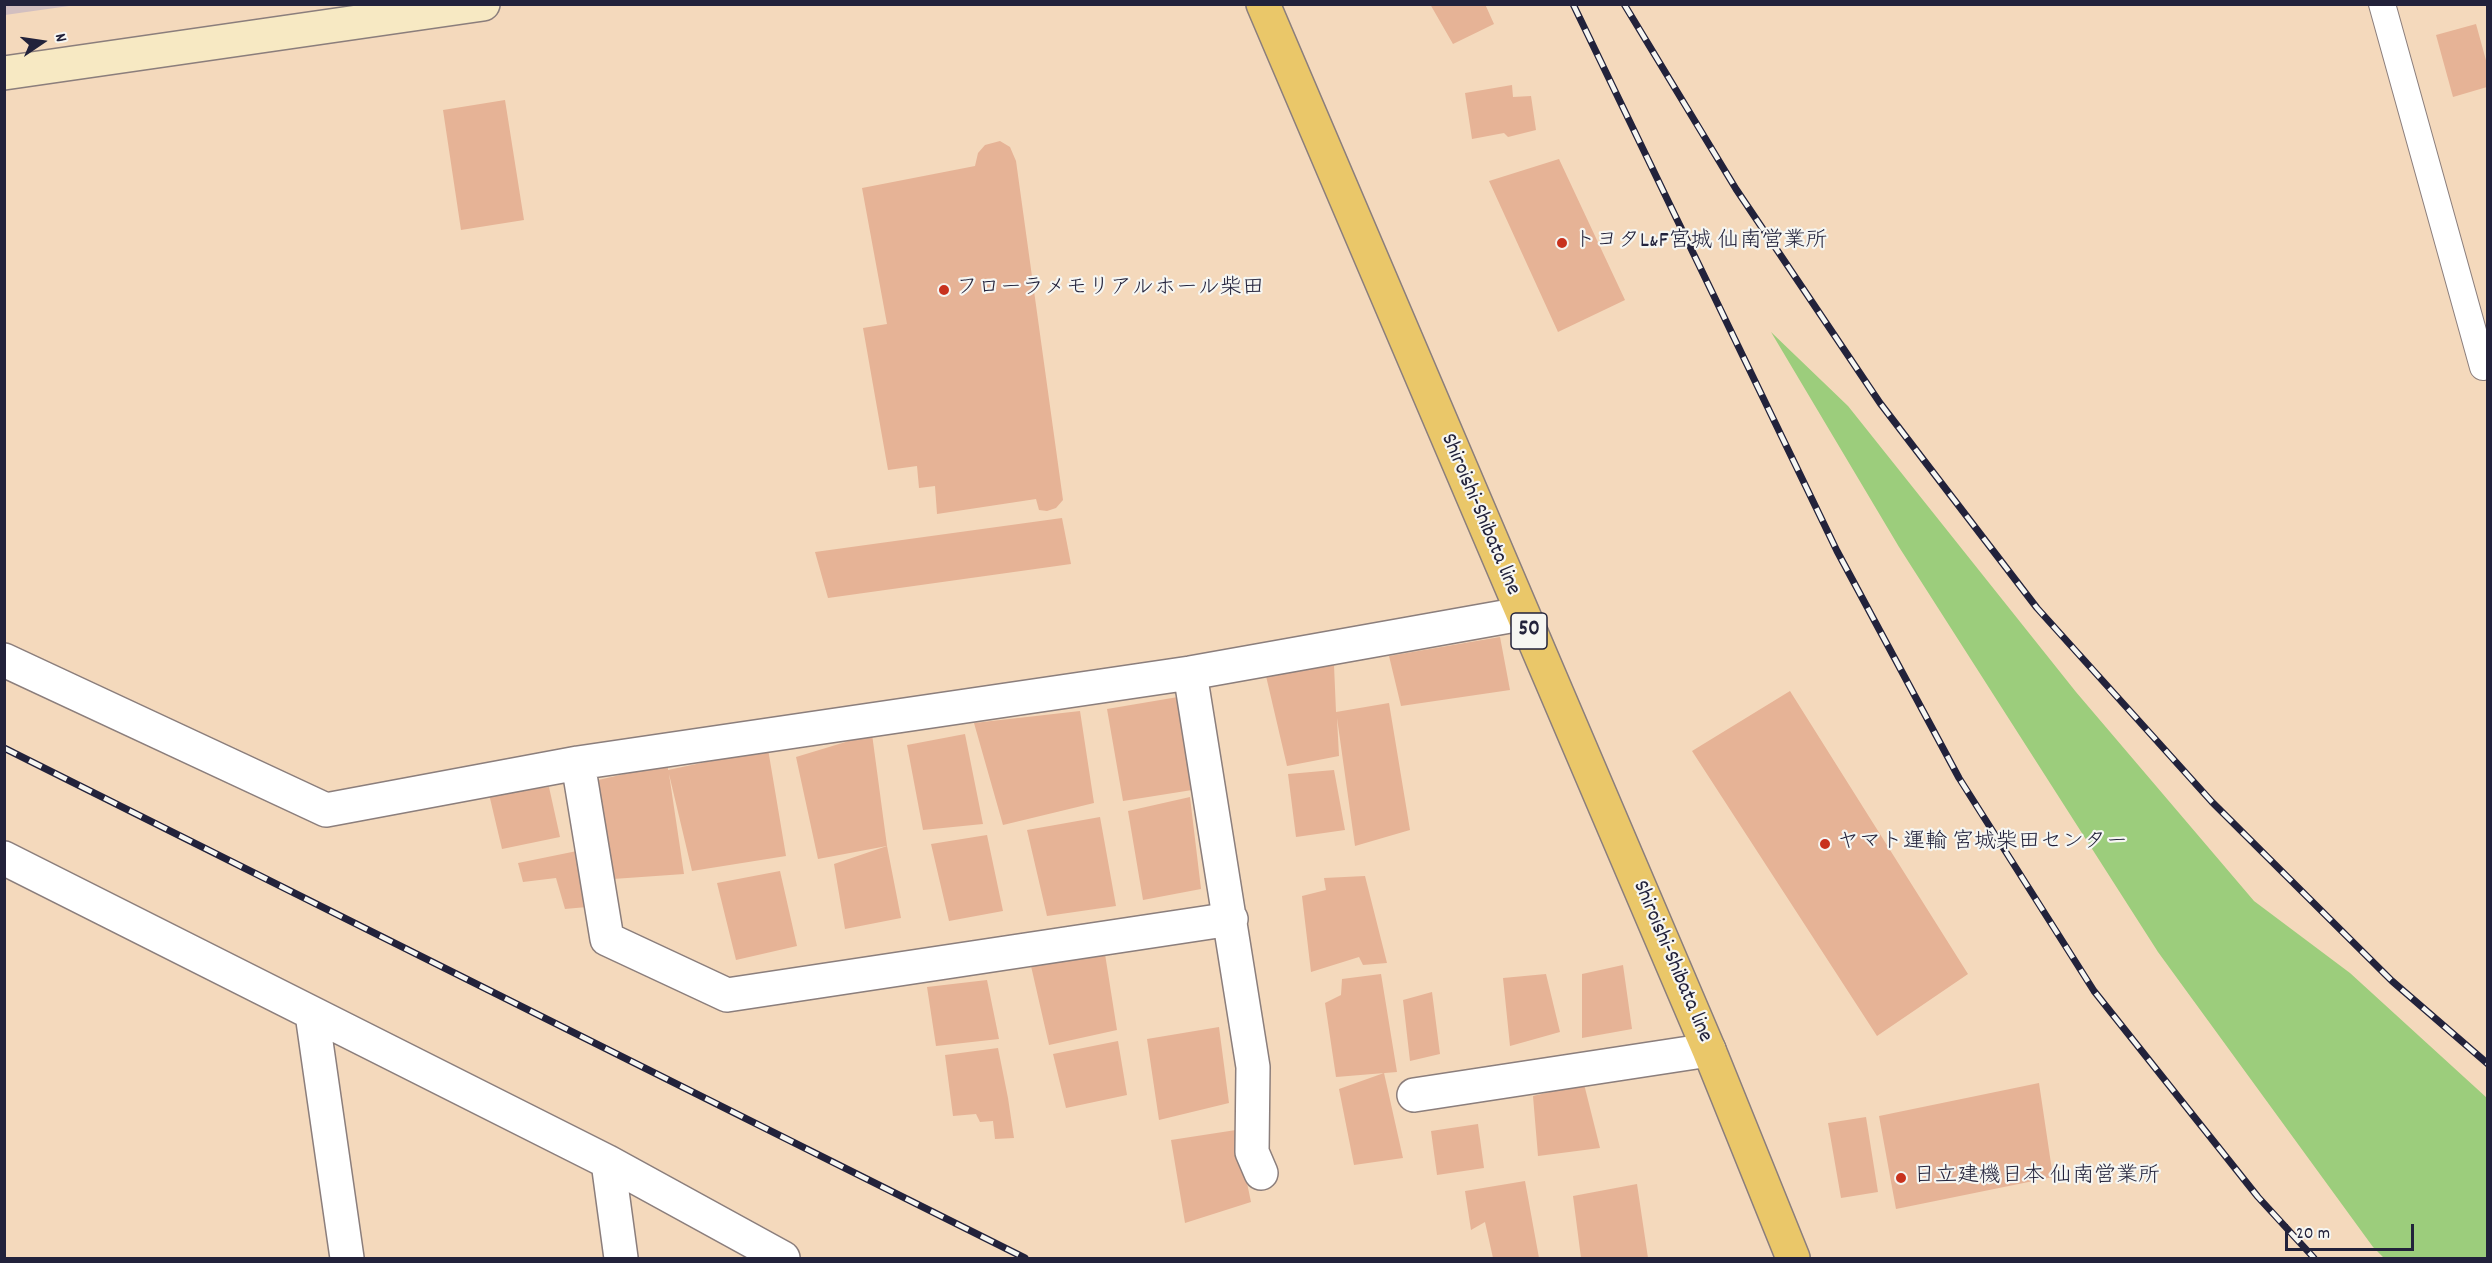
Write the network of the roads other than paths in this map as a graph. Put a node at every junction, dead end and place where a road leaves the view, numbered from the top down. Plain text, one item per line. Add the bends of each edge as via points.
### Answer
1 (483, 4) edge
2 (1263, 4) edge
3 (2382, 4) edge
4 (4, 73) edge
5 (2487, 366) edge
6 (1521, 614) junction
7 (4, 660) edge
8 (1190, 673) junction
9 (578, 763) junction
10 (4, 858) edge
11 (1231, 920) junction
12 (312, 1014) junction
13 (1709, 1050) junction
14 (1414, 1095) dead end
15 (608, 1162) junction
16 (1261, 1173) dead end
17 (347, 1258) edge
18 (621, 1258) edge
19 (783, 1258) edge
20 (1793, 1258) edge

1 - 4 street
2 - 6 main road, Shiroishi-Shibata line / 50
3 - 5 lane via 2483,367
6 - 8 street
6 - 13 main road, Shiroishi-Shibata line / 50
7 - 9 street via 326,810
8 - 9 street
8 - 11 street
9 - 11 street via 608,939 727,995
10 - 12 street
11 - 16 street via 1253,1067 1252,1152
12 - 15 street
12 - 17 street
13 - 14 street
13 - 20 main road, Shiroishi-Shibata line / 50
15 - 18 street
15 - 19 street

